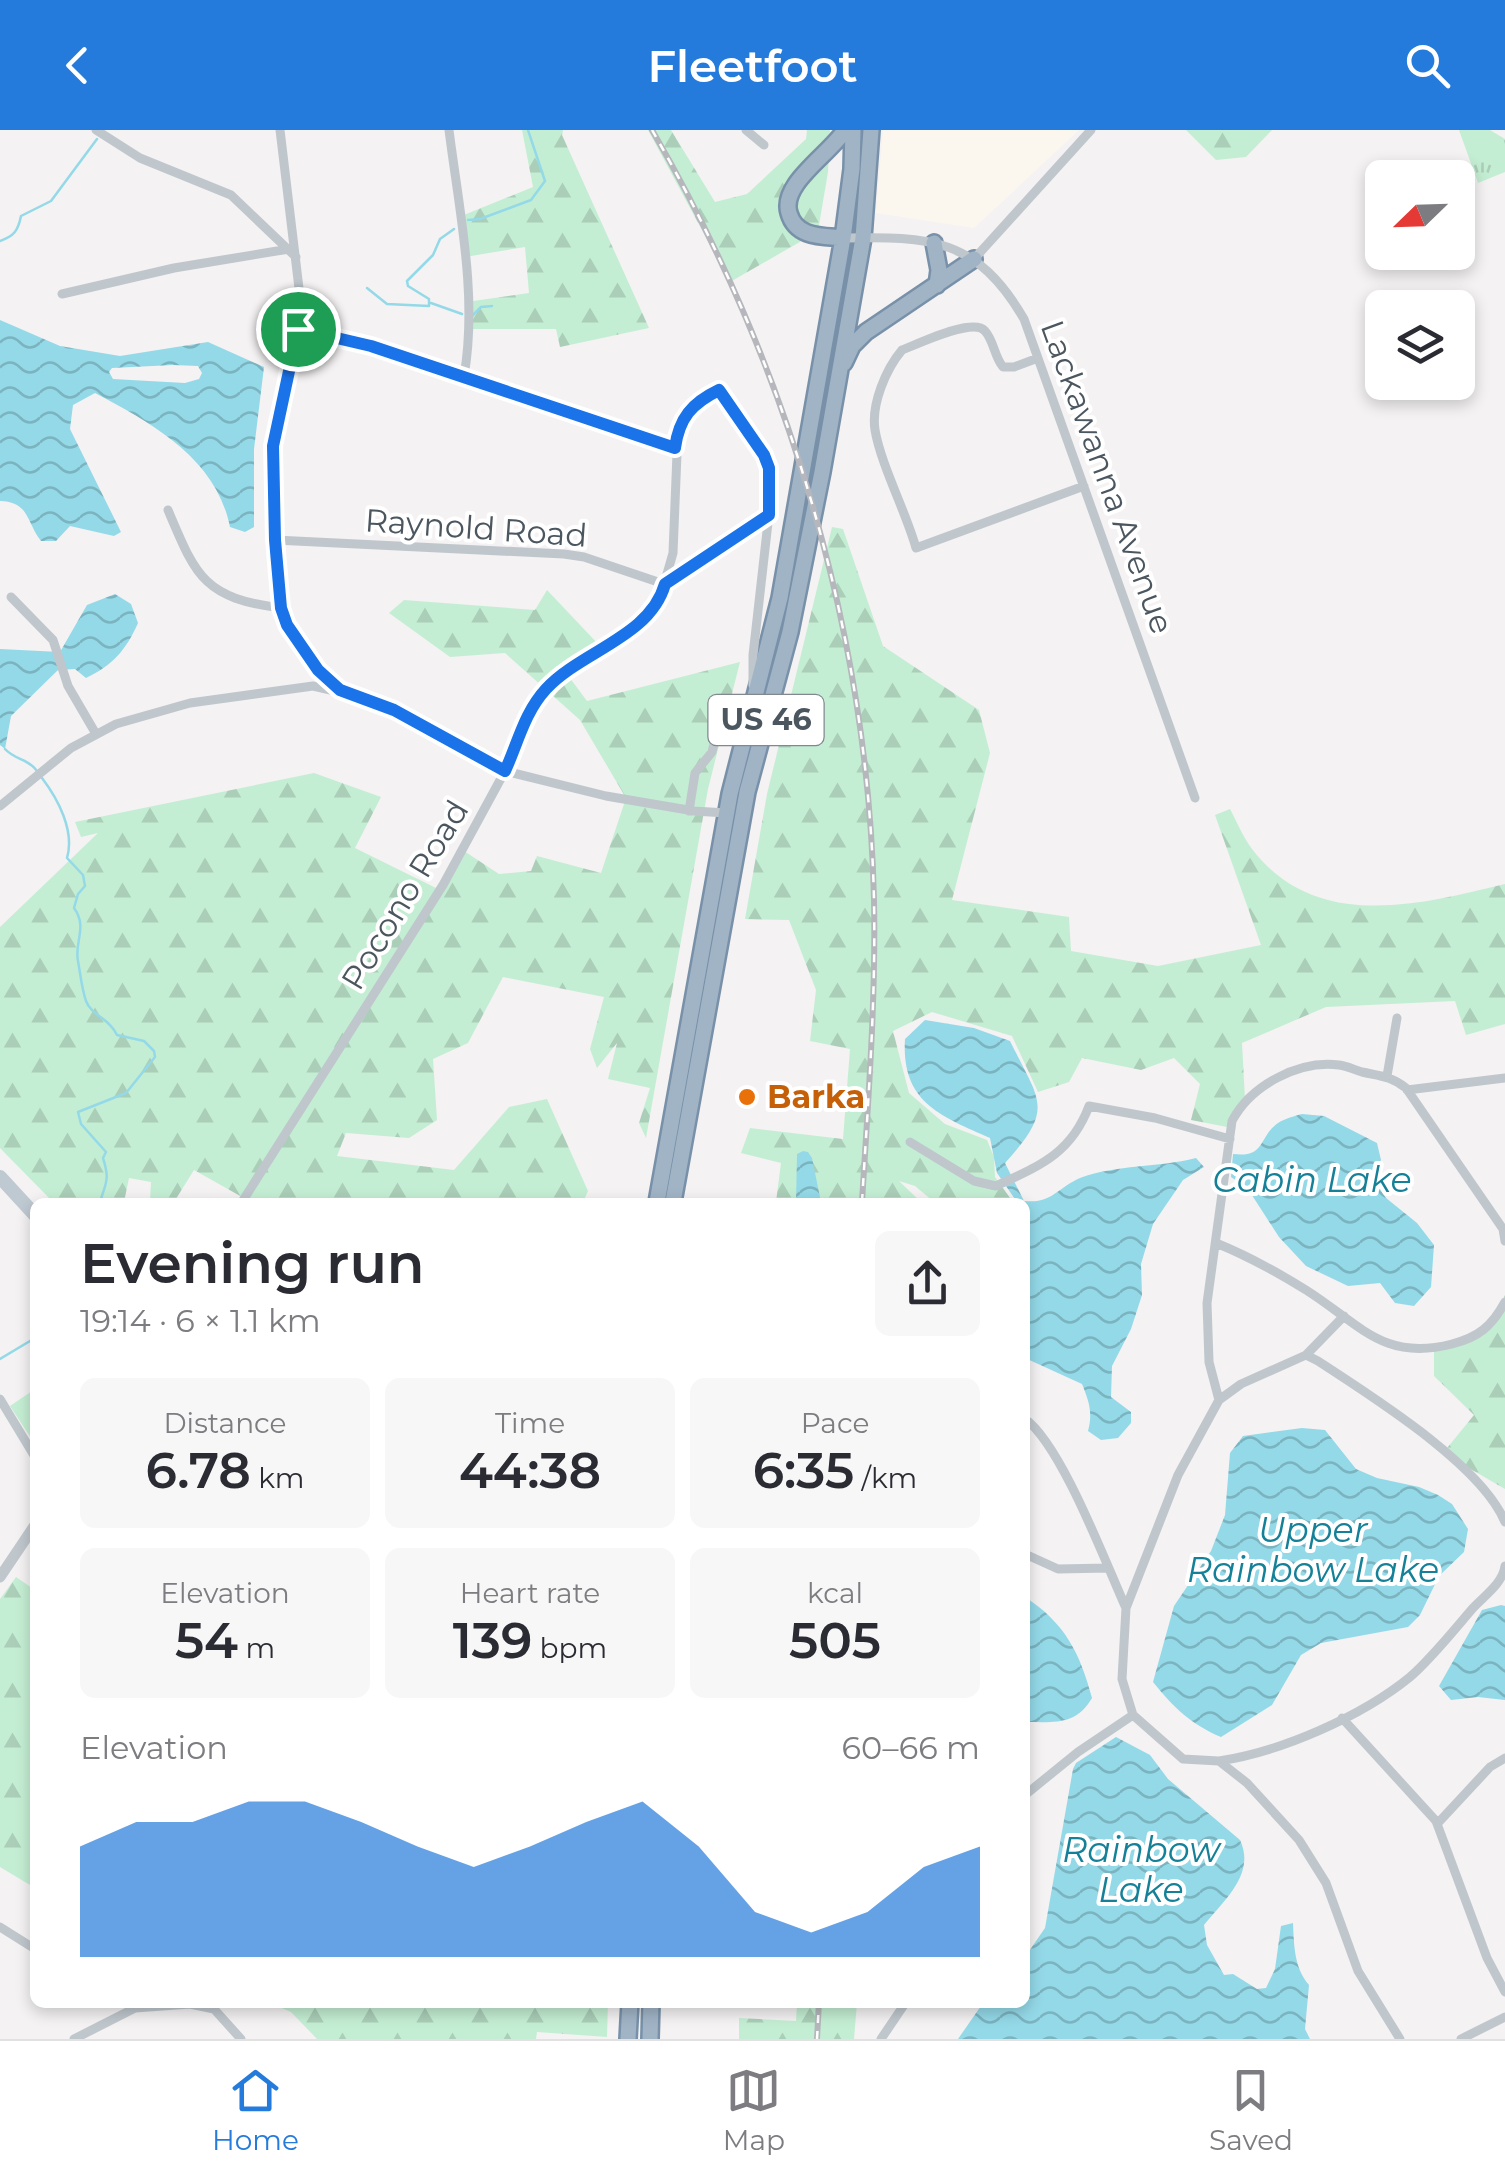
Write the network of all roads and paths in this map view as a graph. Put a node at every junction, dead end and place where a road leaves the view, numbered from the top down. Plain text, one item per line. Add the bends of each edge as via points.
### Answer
1 (96, 130) edge
2 (280, 130) edge
3 (449, 130) edge
4 (746, 130) edge
5 (845, 130) edge
6 (853, 130) edge
7 (871, 130) edge
8 (1091, 130) edge
9 (764, 145) dead end
10 (843, 238) junction
11 (863, 238) junction
12 (934, 243) junction
13 (292, 253) junction
14 (974, 259) junction
15 (937, 285) junction
16 (62, 294) dead end
17 (298, 329) junction
18 (1038, 358) junction
19 (838, 375) junction
20 (464, 376) junction
21 (675, 448) junction
22 (1084, 486) junction
23 (168, 510) dead end
24 (769, 515) junction
25 (275, 540) junction
26 (665, 584) junction
27 (11, 597) dead end
28 (281, 608) junction
29 (340, 690) junction
30 (754, 699) junction
31 (748, 719) junction
32 (96, 734) junction
33 (505, 771) junction
34 (1194, 798) dead end
35 (0, 806) edge
36 (689, 810) junction
37 (726, 814) junction
38 (1397, 1018) dead end
39 (1387, 1076) junction
40 (1505, 1078) edge
41 (1407, 1090) junction
42 (1230, 1140) junction
43 (910, 1142) dead end
44 (0, 1176) edge
45 (245, 1198) edge
46 (658, 1198) edge
47 (674, 1198) edge
48 (30, 1209) edge
49 (1504, 1228) edge
50 (1505, 1241) edge
51 (1216, 1244) junction
52 (1505, 1302) edge
53 (1344, 1316) junction
54 (1306, 1356) junction
55 (0, 1399) edge
56 (1219, 1400) junction
57 (1030, 1423) edge
58 (30, 1449) edge
59 (1505, 1522) edge
60 (30, 1532) edge
61 (1030, 1556) edge
62 (1505, 1566) edge
63 (1108, 1568) junction
64 (1504, 1574) edge
65 (0, 1576) edge
66 (1126, 1608) junction
67 (1133, 1715) junction
68 (1342, 1718) junction
69 (1505, 1758) edge
70 (1219, 1761) junction
71 (1030, 1789) edge
72 (1438, 1823) junction
73 (0, 1927) edge
74 (30, 1947) edge
75 (1505, 1992) edge
76 (128, 2008) edge
77 (151, 2008) edge
78 (206, 2008) edge
79 (630, 2008) edge
80 (651, 2008) edge
81 (902, 2008) edge
82 (131, 2010) junction
83 (1505, 2017) edge
84 (74, 2039) edge
85 (241, 2039) edge
86 (628, 2039) edge
87 (650, 2039) edge
88 (881, 2039) edge
89 (1400, 2039) edge
90 (1462, 2039) edge

1 - 13 street via 140,158 231,196
2 - 13 street
3 - 20 street via 467,281
4 - 9 street
5 - 10 highway via 798,180 787,205 800,230
6 - 10 highway, US 46
7 - 11 highway, US 46
8 - 14 street
10 - 11 street, Lackawanna Avenue
10 - 30 highway, US 46 via 780,598
11 - 12 street, Lackawanna Avenue
11 - 19 highway, US 46
12 - 14 street, Lackawanna Avenue
12 - 15 highway
13 - 16 street via 174,268
13 - 17 street via 302,306
14 - 15 highway
14 - 18 street, Lackawanna Avenue via 1012,298
15 - 19 highway via 866,332
17 - 20 street
17 - 25 street via 273,446
18 - 22 street, Lackawanna Avenue
18 - 22 street via 1003,367 978,325 897,356 882,385 875,428 916,548
19 - 47 highway, US 46 via 790,632 745,800
20 - 21 street
21 - 24 street, Pocono Road via 683,417 719,390 764,455
21 - 26 street, Pocono Road via 674,537
22 - 34 street, Lackawanna Avenue
23 - 28 street via 197,575 244,601
24 - 26 street
24 - 30 street via 752,655
25 - 26 street, Raynold Road via 564,554
25 - 28 street
26 - 33 street, Pocono Road via 645,618 545,690 524,720
27 - 32 street via 58,650 66,681
28 - 29 street via 296,642
29 - 32 street via 304,686 190,703
29 - 33 street via 394,710
30 - 31 highway, US 46
31 - 36 street via 716,736 695,773
31 - 37 highway, US 46
32 - 35 street
33 - 36 street
33 - 45 street, Pocono Road via 384,982
36 - 37 street
37 - 46 highway, US 46
38 - 39 street
39 - 41 street
39 - 42 street via 1340,1065 1296,1068 1237,1111
40 - 41 street
41 - 49 street
42 - 43 street via 1089,1106 1068,1145 996,1186 974,1181
42 - 51 street
44 - 48 main road
49 - 50 street
51 - 53 street via 1264,1265
51 - 56 street via 1208,1303
52 - 53 street via 1478,1336 1412,1351 1366,1335
53 - 54 street
54 - 56 street
54 - 59 street via 1422,1432 1496,1500
55 - 58 street
56 - 66 street via 1169,1495
57 - 63 street via 1046,1439
60 - 65 street
61 - 63 street via 1058,1568
62 - 64 street
63 - 66 street
64 - 68 street via 1413,1675
66 - 67 street via 1122,1679
67 - 70 street via 1183,1758
67 - 71 street
68 - 70 street via 1262,1753
68 - 72 street
69 - 72 street
70 - 89 street via 1248,1783 1312,1856 1358,1972
72 - 75 street
73 - 74 street
76 - 82 street
77 - 82 street
78 - 85 street
79 - 86 highway
80 - 87 highway
81 - 88 street
82 - 84 street
83 - 90 street

